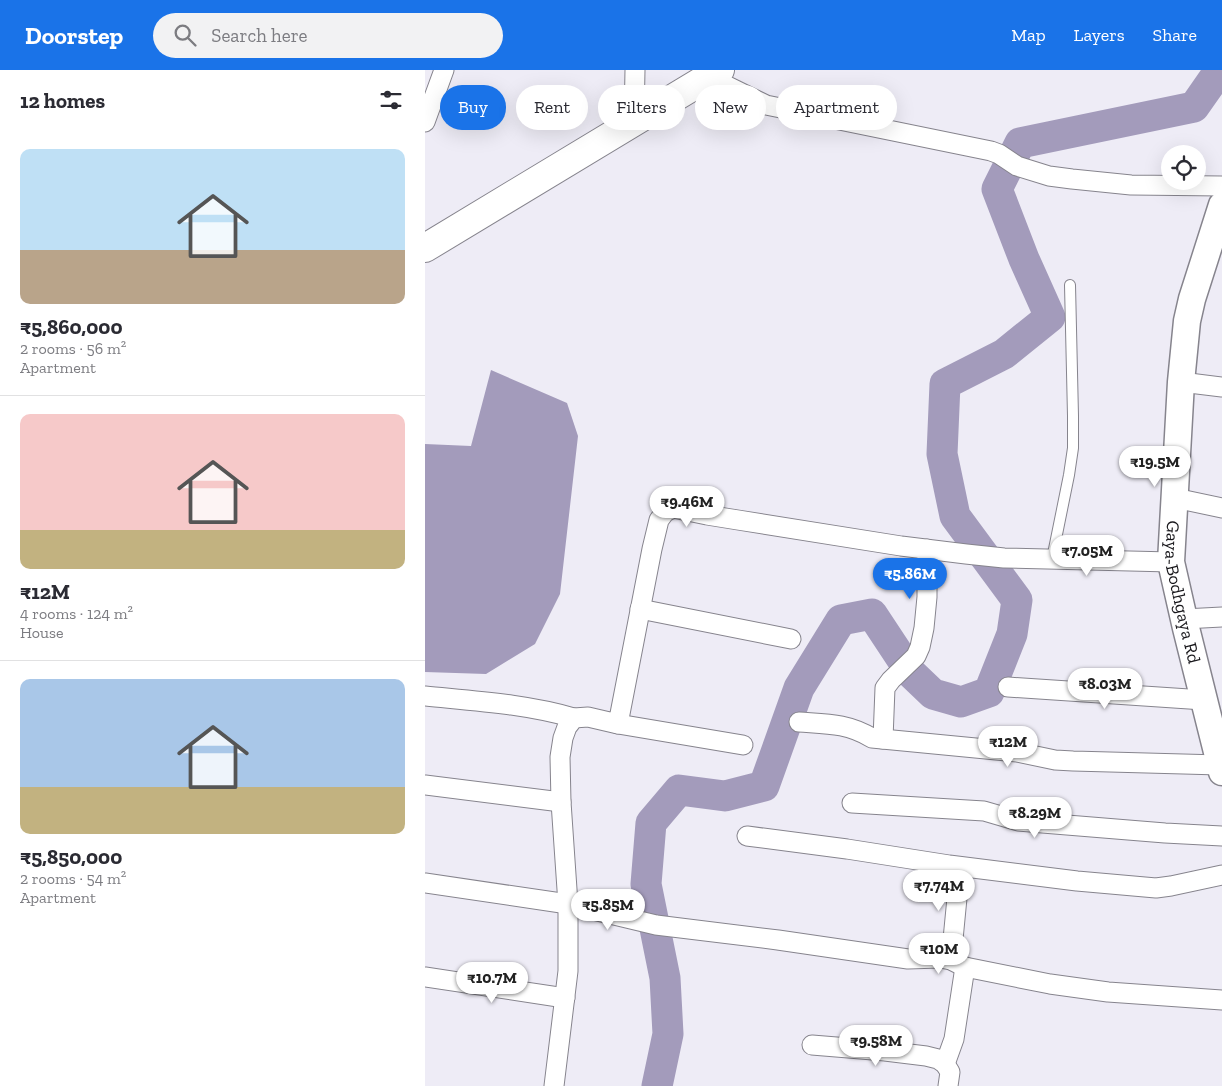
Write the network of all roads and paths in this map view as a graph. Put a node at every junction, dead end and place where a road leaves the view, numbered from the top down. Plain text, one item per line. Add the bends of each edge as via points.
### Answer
1 (444, 70) edge
2 (629, 72) edge
3 (714, 74) edge
4 (630, 85) edge
5 (685, 91) edge
6 (425, 122) edge
7 (619, 130) edge
8 (1222, 186) edge
9 (1222, 204) edge
10 (425, 248) edge
11 (1070, 285) dead end
12 (1181, 382) junction
13 (1222, 387) edge
14 (1175, 498) junction
15 (1222, 508) edge
16 (927, 549) junction
17 (1052, 559) junction
18 (1171, 562) junction
19 (640, 609) junction
20 (1183, 618) junction
21 (1222, 618) edge
22 (791, 639) dead end
23 (1008, 686) dead end
24 (425, 696) edge
25 (1204, 700) junction
26 (574, 718) junction
27 (799, 722) dead end
28 (618, 724) junction
29 (883, 738) junction
30 (743, 745) dead end
31 (1221, 768) edge
32 (425, 785) edge
33 (561, 802) junction
34 (852, 803) dead end
35 (747, 836) dead end
36 (1222, 836) edge
37 (960, 867) junction
38 (1222, 875) edge
39 (425, 883) edge
40 (568, 904) junction
41 (958, 964) junction
42 (425, 977) edge
43 (565, 998) junction
44 (1222, 1000) edge
45 (812, 1045) dead end
46 (945, 1064) junction
47 (554, 1086) edge
48 (948, 1086) edge

1 - 6 street
2 - 4 street
3 - 5 main road
3 - 8 street via 766,105 999,154 1017,166 1049,176 1109,184
7 - 10 main road
9 - 12 street, Gaya-Bodhgaya Rd via 1187,321
11 - 17 lane via 1073,448
12 - 13 street
12 - 14 street, Gaya-Bodhgaya Rd
14 - 15 street
14 - 18 street, Gaya-Bodhgaya Rd
16 - 17 street via 1004,558
16 - 19 street via 673,508 659,520
16 - 29 street via 926,615 920,646 916,656 885,688
17 - 18 street
18 - 20 street, Gaya-Bodhgaya Rd
19 - 22 street
19 - 28 street
20 - 21 street
20 - 25 street, Gaya-Bodhgaya Rd
23 - 25 street
24 - 26 street via 499,703
25 - 31 street, Gaya-Bodhgaya Rd
26 - 28 street via 588,717
26 - 33 street via 567,727 559,757
27 - 29 street via 844,726 872,738
28 - 30 street
29 - 31 street via 1017,752 1055,760
32 - 33 street
33 - 40 street
34 - 36 street via 984,812 1018,821
35 - 37 street
37 - 38 street via 1155,888
37 - 41 street
39 - 40 street
40 - 41 street via 656,925 908,959 940,958
40 - 43 street
41 - 44 street via 1050,984 1107,992
41 - 46 street via 954,1039
42 - 43 street
43 - 47 street
45 - 46 street via 926,1056
46 - 48 street via 950,1072

